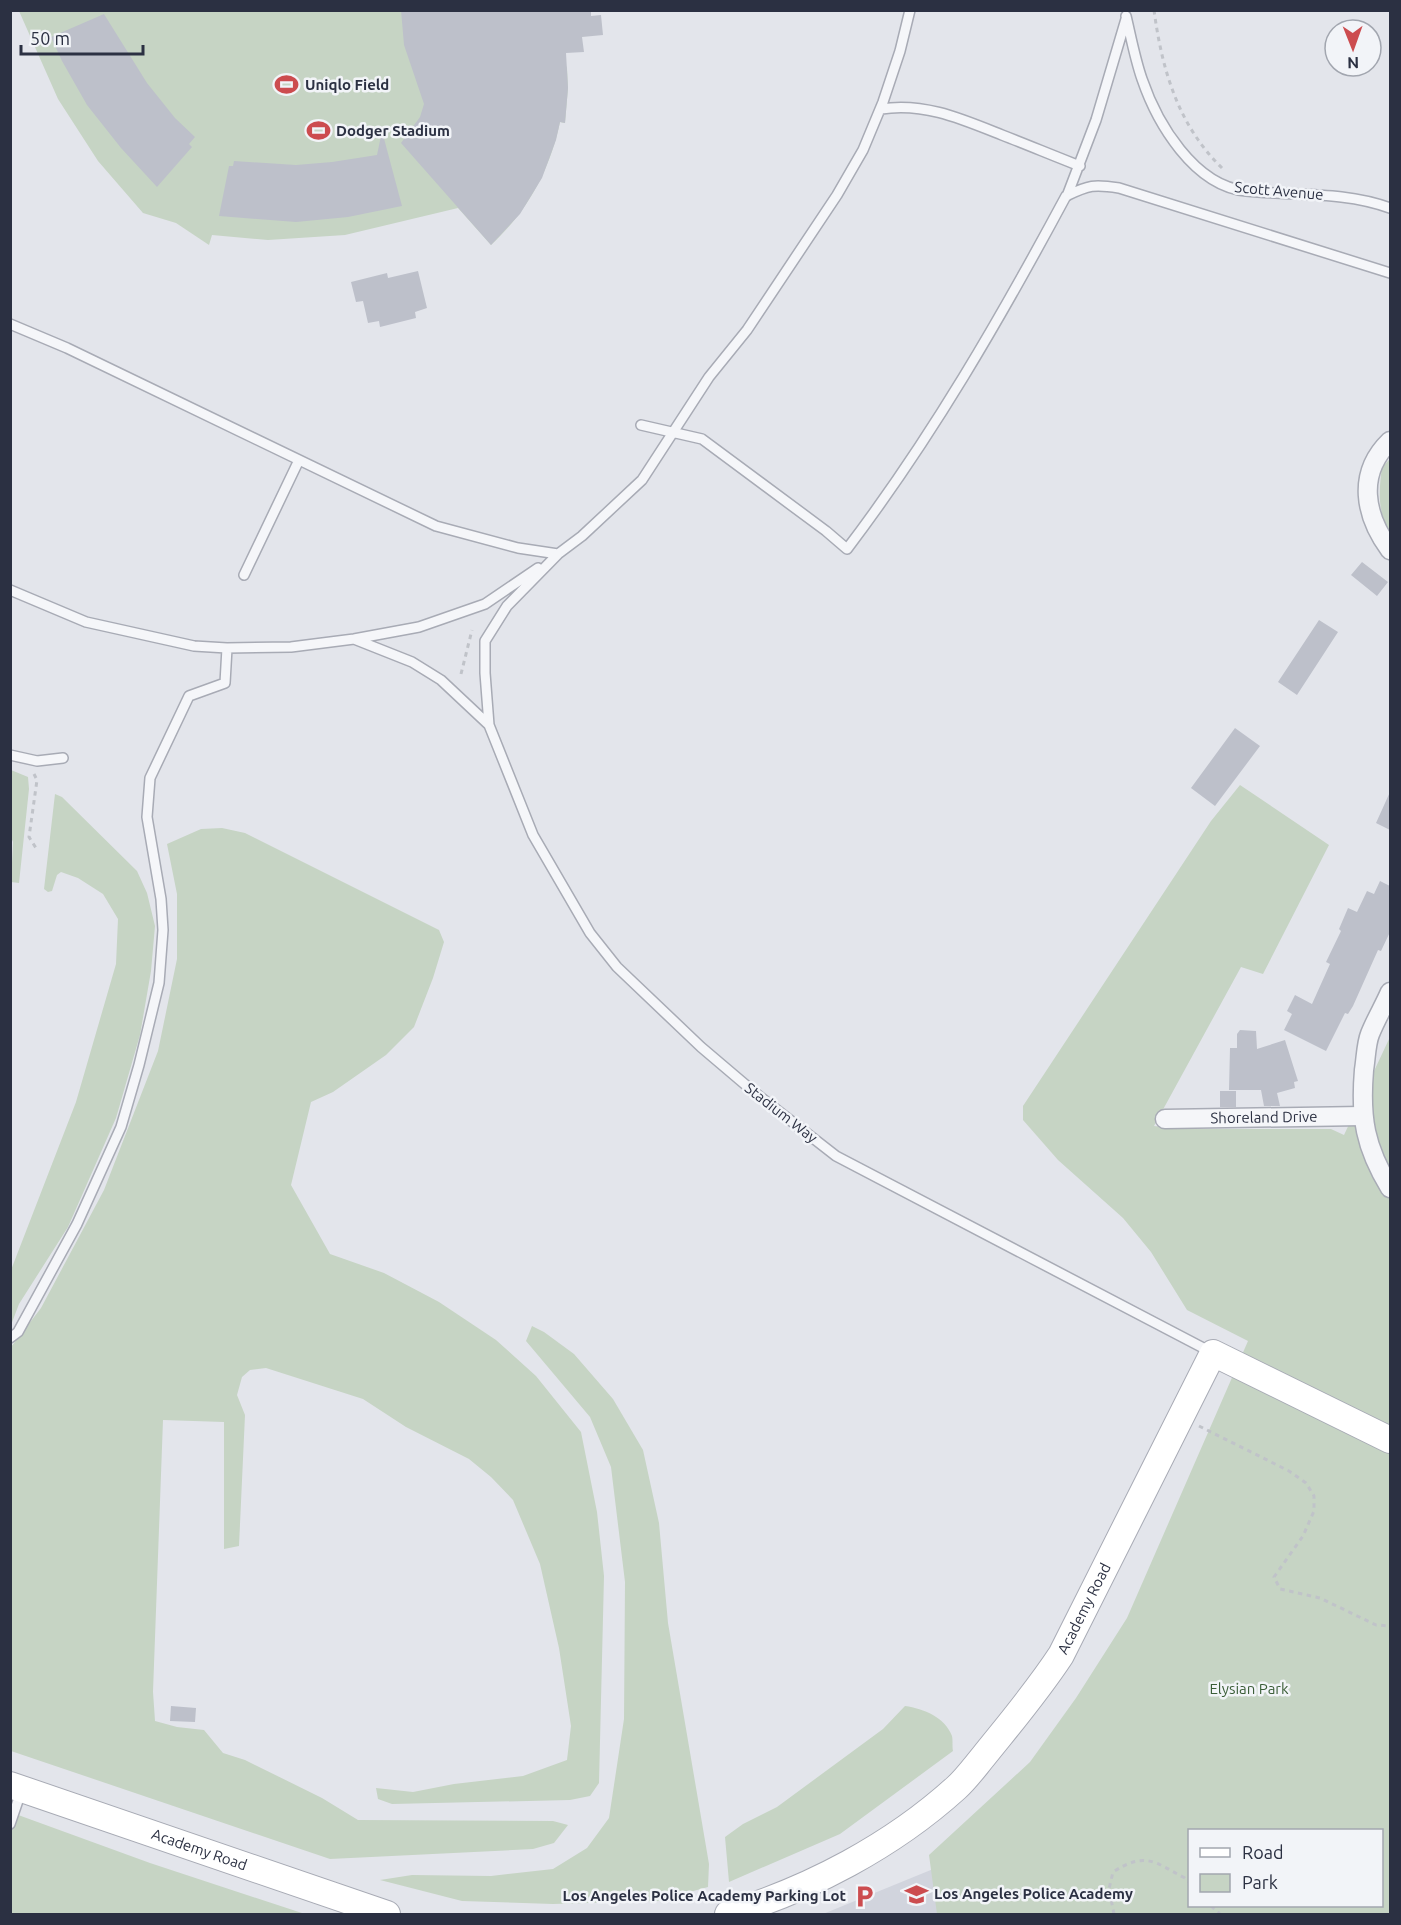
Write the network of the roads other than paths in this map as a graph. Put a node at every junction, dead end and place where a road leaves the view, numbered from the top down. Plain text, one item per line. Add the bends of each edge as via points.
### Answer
1 (910, 10) edge
2 (1126, 14) edge
3 (881, 109) junction
4 (1080, 166) junction
5 (1066, 196) junction
6 (1390, 208) edge
7 (1390, 273) edge
8 (10, 324) edge
9 (641, 425) dead end
10 (674, 433) junction
11 (1390, 441) edge
12 (299, 460) junction
13 (1390, 550) edge
14 (558, 554) junction
15 (244, 576) dead end
16 (10, 590) edge
17 (354, 639) junction
18 (227, 648) junction
19 (489, 725) junction
20 (10, 755) edge
21 (63, 758) dead end
22 (1390, 992) edge
23 (1362, 1116) junction
24 (1165, 1119) dead end
25 (1390, 1188) edge
26 (10, 1338) edge
27 (1213, 1353) junction
28 (1390, 1440) edge
29 (16, 1787) edge
30 (10, 1824) edge
31 (387, 1914) edge
32 (728, 1914) edge

1 - 3 lane
2 - 4 lane
2 - 6 lane, Scott Avenue via 1142,79 1160,119 1182,153 1204,173 1222,185 1242,191 1322,195
3 - 4 lane via 895,106 944,112
3 - 10 lane via 837,195 747,330 709,376
4 - 5 lane
5 - 7 lane via 1099,184 1119,188
5 - 10 lane via 967,374 902,475 847,549 702,439
8 - 12 lane
9 - 10 lane
10 - 14 lane via 642,480
11 - 13 street via 1375,459 1368,493 1370,515
12 - 14 lane via 436,526 518,548
12 - 15 lane
14 - 17 lane via 485,604 419,627
14 - 19 lane, Stadium Way via 507,606 485,641
16 - 18 lane via 86,622 194,646
17 - 18 lane via 291,647
17 - 19 lane, Stadium Way via 412,662 441,680
18 - 26 lane via 225,682 189,696 150,778 147,817 163,930 159,983 121,1127 77,1224 18,1332
19 - 27 lane, Stadium Way via 533,835 590,933 617,967 701,1047 836,1156
20 - 21 lane via 37,760
22 - 23 street via 1369,1035
23 - 24 street, Shoreland Drive
23 - 25 street via 1368,1142
27 - 28 main road
27 - 32 main road, Academy Road via 1061,1655 1013,1723 966,1778 923,1815 842,1866 802,1888
29 - 30 lane
29 - 31 main road, Academy Road

